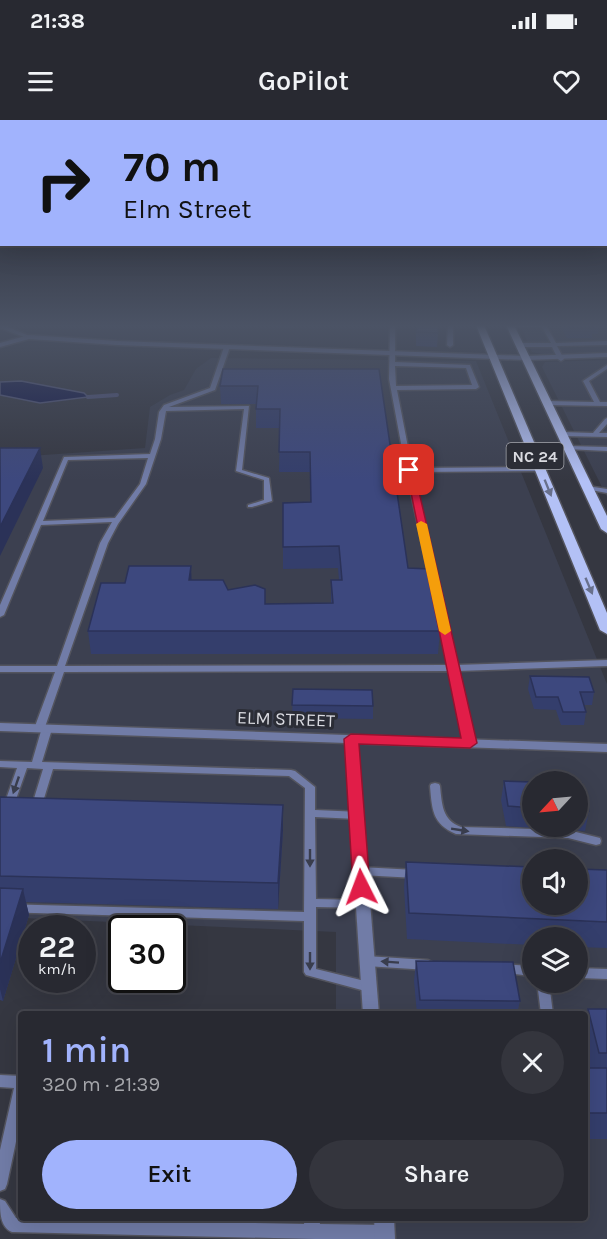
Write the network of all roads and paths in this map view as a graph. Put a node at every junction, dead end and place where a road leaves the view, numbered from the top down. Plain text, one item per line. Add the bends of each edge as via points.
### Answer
1 (217, 377) edge
2 (393, 377) edge
3 (472, 377) edge
4 (501, 377) edge
5 (535, 377) edge
6 (592, 377) edge
7 (394, 388) junction
8 (547, 403) junction
9 (598, 404) junction
10 (607, 404) edge
11 (164, 409) junction
12 (607, 420) edge
13 (562, 434) junction
14 (594, 435) junction
15 (607, 435) edge
16 (568, 448) junction
17 (607, 449) edge
18 (153, 456) junction
19 (540, 469) junction
20 (409, 470) junction
21 (587, 488) junction
22 (607, 491) edge
23 (250, 506) dead end
24 (603, 511) edge
25 (117, 520) junction
26 (39, 523) junction
27 (607, 529) edge
28 (0, 615) edge
29 (607, 630) edge
30 (607, 663) edge
31 (453, 668) junction
32 (0, 669) edge
33 (60, 669) junction
34 (0, 727) edge
35 (43, 729) junction
36 (351, 739) junction
37 (470, 743) junction
38 (607, 748) edge
39 (0, 764) edge
40 (23, 765) junction
41 (36, 765) junction
42 (49, 766) junction
43 (435, 786) dead end
44 (9, 804) edge
45 (37, 805) edge
46 (311, 813) junction
47 (357, 815) junction
48 (596, 841) dead end
49 (360, 871) junction
50 (429, 874) edge
51 (310, 903) junction
52 (362, 903) junction
53 (0, 908) edge
54 (310, 917) junction
55 (366, 961) junction
56 (437, 965) edge
57 (485, 968) edge
58 (522, 970) edge
59 (588, 973) edge
60 (607, 974) edge
61 (369, 987) junction
62 (544, 993) edge
63 (371, 1011) edge
64 (547, 1011) edge
65 (0, 1081) edge
66 (18, 1084) edge
67 (18, 1098) edge
68 (0, 1184) edge
69 (0, 1206) edge
70 (312, 1225) edge
71 (385, 1230) edge

1 - 11 lane via 213,389
2 - 7 lane
3 - 7 lane via 476,387
4 - 19 main road, NC 24
5 - 8 main road, NC 24
6 - 9 lane via 586,381
7 - 20 lane
8 - 9 lane
8 - 13 main road, NC 24
9 - 10 lane
11 - 18 lane
11 - 23 lane via 247,407 239,471 267,479 268,501
12 - 14 lane
13 - 14 lane
13 - 16 main road, NC 24
14 - 15 lane
16 - 17 lane
16 - 21 main road, NC 24
18 - 25 lane via 143,484
18 - 26 lane via 66,458
19 - 20 lane
19 -> 29 main road, NC 24
20 - 31 lane
21 - 22 lane
21 - 24 main road, NC 24
24 - 27 main road, NC 24
25 - 26 lane
25 - 33 lane via 104,543
26 - 28 lane
30 - 31 lane
31 - 33 lane
31 - 37 lane
32 - 33 lane
33 - 35 lane
34 - 35 street, ELM STREET
35 - 36 street, ELM STREET
35 - 41 lane
36 - 37 street, ELM STREET
36 - 47 street
37 - 38 street, ELM STREET
39 - 40 lane
40 - 41 lane
40 -> 44 lane
41 - 42 lane
42 - 45 lane
42 - 46 lane via 291,773 310,787
43 -> 48 lane via 437,815 448,828 568,834
46 - 47 lane
46 -> 51 lane
47 - 49 street
49 - 50 lane
49 - 52 street
51 - 52 lane
51 - 54 lane
52 - 55 street
53 - 54 lane
54 -> 61 lane via 310,972
56 -> 55 lane
55 - 61 street
57 - 58 lane
59 - 60 lane
61 - 63 street
62 - 64 lane
65 - 66 lane
67 - 68 lane
69 - 70 lane via 12,1225
70 - 71 lane

